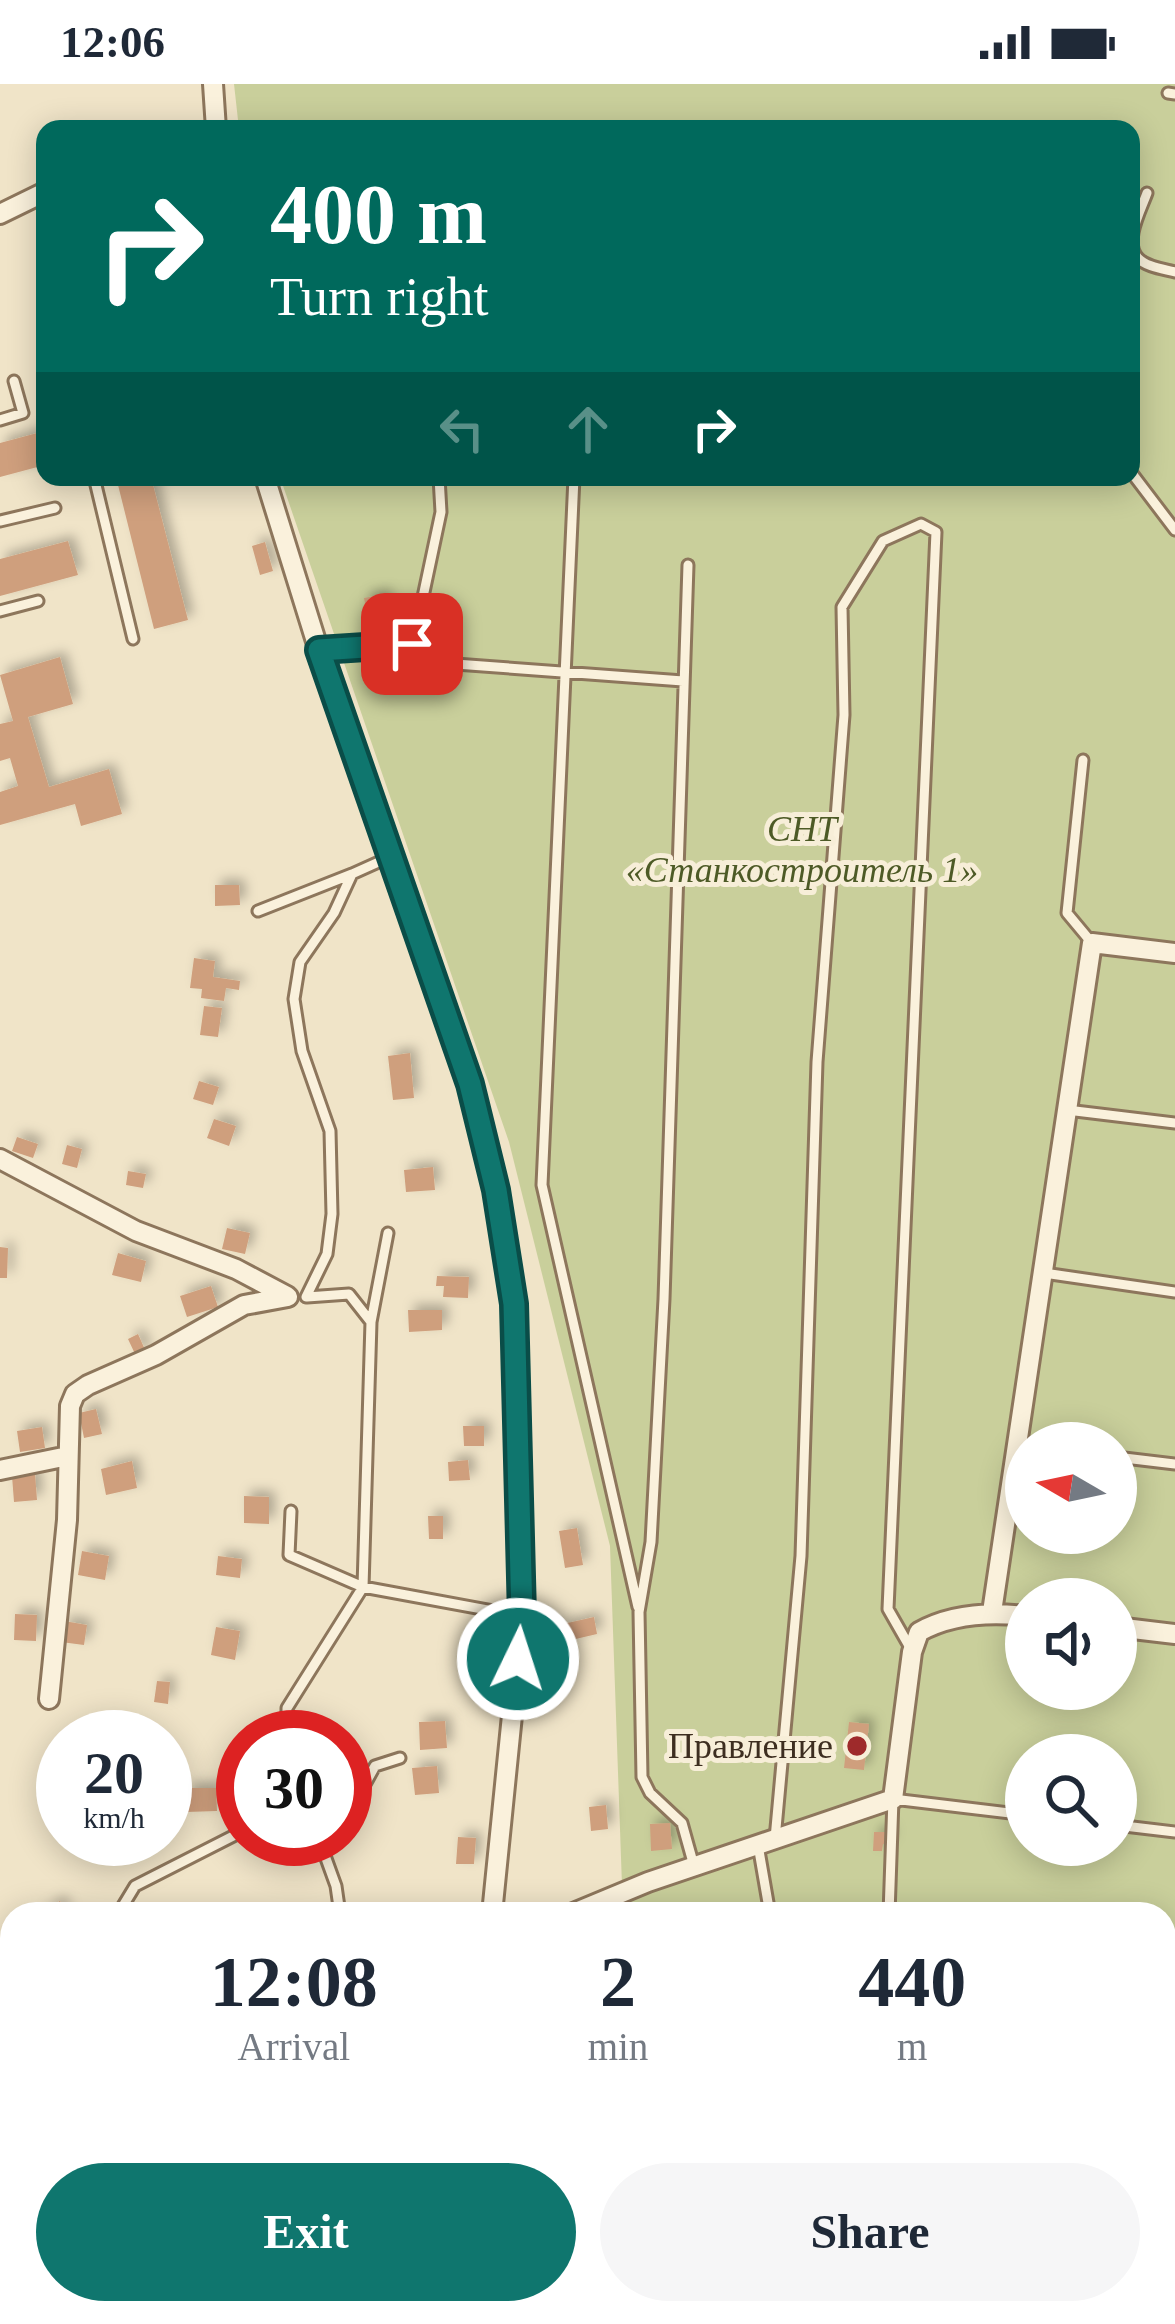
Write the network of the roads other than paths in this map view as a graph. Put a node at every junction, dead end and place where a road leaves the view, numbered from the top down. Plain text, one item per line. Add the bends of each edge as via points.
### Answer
1 (213, 84) edge
2 (215, 120) edge
3 (1147, 193) dead end
4 (36, 201) edge
5 (1140, 213) edge
6 (0, 214) edge
7 (1140, 260) edge
8 (1175, 272) edge
9 (14, 380) dead end
10 (0, 420) edge
11 (1140, 484) edge
12 (96, 486) edge
13 (268, 486) edge
14 (440, 486) edge
15 (574, 486) edge
16 (55, 508) dead end
17 (0, 521) edge
18 (1175, 530) edge
19 (688, 565) dead end
20 (38, 602) dead end
21 (0, 611) edge
22 (133, 639) dead end
23 (412, 644) junction
24 (319, 650) junction
25 (564, 673) junction
26 (683, 681) junction
27 (1083, 760) dead end
28 (392, 856) junction
29 (352, 874) junction
30 (258, 911) dead end
31 (1092, 943) junction
32 (1175, 952) edge
33 (1067, 1110) junction
34 (1175, 1123) edge
35 (0, 1159) edge
36 (388, 1233) dead end
37 (1043, 1273) junction
38 (1175, 1292) edge
39 (297, 1297) junction
40 (371, 1322) junction
41 (1025, 1422) edge
42 (68, 1456) junction
43 (1137, 1459) edge
44 (1175, 1464) edge
45 (0, 1470) edge
46 (291, 1511) dead end
47 (1005, 1540) edge
48 (363, 1587) junction
49 (639, 1612) junction
50 (992, 1612) junction
51 (1005, 1614) edge
52 (522, 1616) junction
53 (1137, 1629) edge
54 (1175, 1634) edge
55 (912, 1652) junction
56 (50, 1699) dead end
57 (287, 1710) edge
58 (400, 1758) dead end
59 (372, 1771) edge
60 (893, 1799) junction
61 (1005, 1812) edge
62 (1137, 1828) edge
63 (1175, 1832) edge
64 (766, 1842) junction
65 (216, 1845) edge
66 (329, 1866) edge
67 (694, 1866) junction
68 (123, 1902) edge
69 (338, 1902) edge
70 (493, 1902) edge
71 (602, 1902) edge
72 (769, 1902) edge
73 (890, 1902) edge

1 - 2 street
3 - 5 lane
4 - 6 street
7 - 8 lane
9 - 10 lane via 23,413
11 - 18 lane
12 - 22 lane
13 - 24 street
14 - 23 lane
15 - 25 lane
16 - 17 lane
19 - 26 lane
20 - 21 lane
23 - 24 lane
23 - 25 lane via 442,663
24 - 28 street
25 - 26 lane
25 - 49 lane via 542,1185
26 - 49 lane via 664,1299 651,1542
27 - 31 lane via 1067,913
28 - 29 lane
28 - 52 street via 470,1084 496,1190 514,1304
29 - 30 lane
29 - 39 lane via 300,962 294,999 330,1131 332,1214 327,1254
31 - 32 street
31 - 33 street
33 - 34 lane
33 - 37 street
35 - 39 street via 136,1231
36 - 40 lane
37 - 38 lane
37 - 41 street
39 - 40 lane via 349,1294
39 - 42 street via 244,1305 75,1394
40 - 48 lane
42 - 45 street
42 - 56 street
43 - 44 lane
46 - 48 lane via 290,1555
47 - 50 street
48 - 52 lane
48 - 57 lane
49 - 67 lane via 643,1778 682,1823
50 - 51 street
50 - 55 street via 934,1624 919,1632
52 - 70 street
53 - 54 street
55 - 60 street
55 - 64 lane via 889,1609 935,532 921,524 883,541 842,608 844,715 817,1062 801,1556
58 - 59 lane
60 - 61 lane
60 - 64 street
60 - 73 lane
62 - 63 lane
64 - 67 street
64 - 72 lane
65 - 68 lane via 135,1886
66 - 69 lane
67 - 71 street

